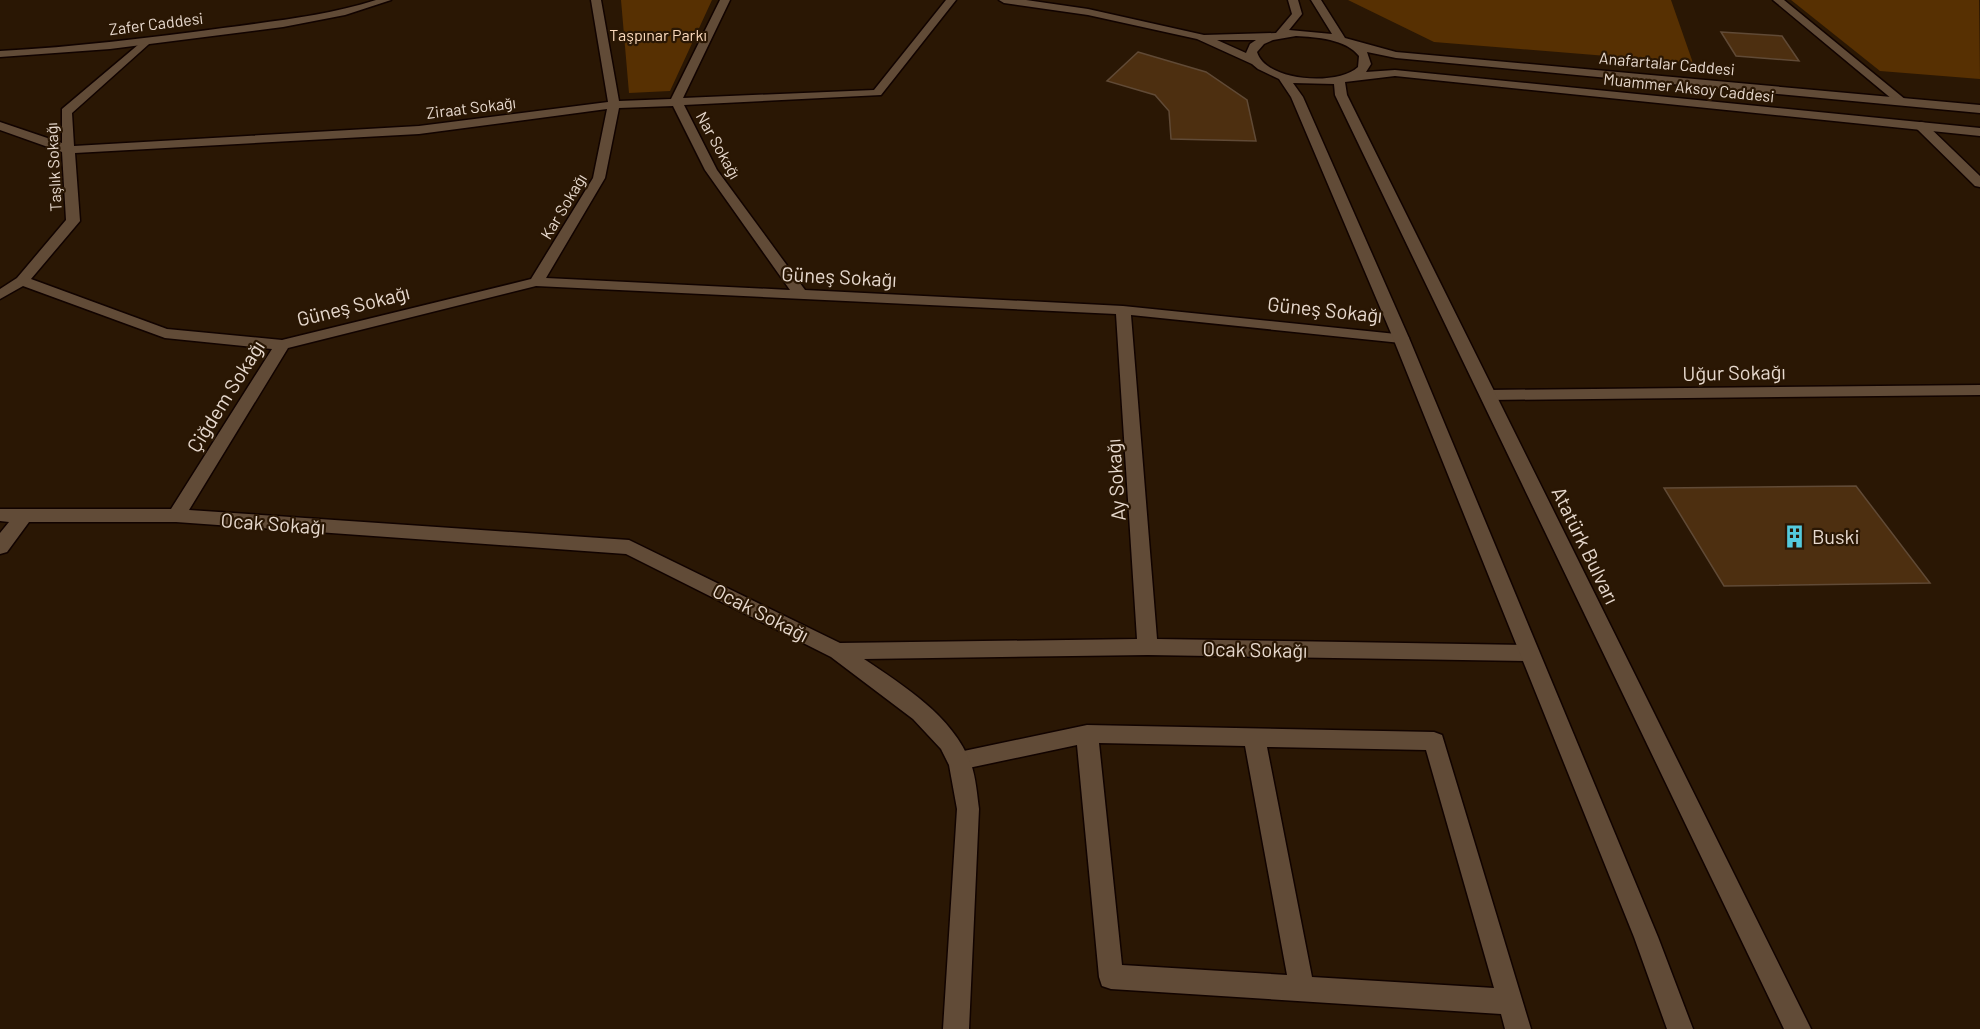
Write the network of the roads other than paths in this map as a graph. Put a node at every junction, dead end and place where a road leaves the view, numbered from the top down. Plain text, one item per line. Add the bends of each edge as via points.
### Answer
1 (386, 0) edge
2 (596, 0) edge
3 (725, 0) edge
4 (951, 0) edge
5 (1011, 0) edge
6 (1293, 0) edge
7 (1316, 0) edge
8 (1778, 0) edge
9 (1281, 34) junction
10 (1200, 37) junction
11 (1269, 37) junction
12 (1340, 39) junction
13 (145, 42) junction
14 (1352, 45) junction
15 (0, 54) edge
16 (1255, 61) junction
17 (1282, 76) junction
18 (1346, 78) junction
19 (676, 101) junction
20 (1902, 102) junction
21 (614, 105) junction
22 (1980, 109) edge
23 (0, 126) edge
24 (1922, 126) junction
25 (1980, 132) edge
26 (69, 150) junction
27 (1980, 183) edge
28 (22, 281) junction
29 (536, 282) junction
30 (0, 295) edge
31 (801, 295) junction
32 (1123, 310) junction
33 (1401, 338) junction
34 (282, 345) junction
35 (1980, 390) edge
36 (1488, 395) junction
37 (0, 515) edge
38 (23, 516) junction
39 (176, 516) junction
40 (0, 547) edge
41 (1148, 647) junction
42 (838, 651) junction
43 (1528, 653) junction
44 (1087, 734) junction
45 (1254, 737) junction
46 (958, 760) junction
47 (1302, 989) junction
48 (1510, 1002) junction
49 (956, 1029) edge
50 (1518, 1029) edge
51 (1680, 1029) edge
52 (1798, 1029) edge

1 - 13 street, Zafer Caddesi via 327,17
2 - 21 street, Kar Sokağı
3 - 19 street, Nar Sokağı
4 - 19 street, Ziraat Sokağı via 877,93
5 - 10 street via 1088,12
6 - 9 street via 1297,14
7 - 12 street
8 - 20 street
9 - 11 street
9 - 12 street via 1311,33
10 - 11 street
10 - 16 street
11 - 16 street via 1254,47
12 - 14 street, Anafartalar Caddesi
13 - 15 street, Zafer Caddesi
13 - 26 street, Taşlık Sokağı via 66,112
14 - 18 street via 1365,58 1365,64 1361,71
14 - 20 street, Anafartalar Caddesi via 1396,55
16 - 17 street
17 - 18 street via 1306,81
17 - 33 street via 1298,97
18 - 24 street, Muammer Aksoy Caddesi via 1395,73
18 - 36 street, Atatürk Bulvarı via 1341,95
19 - 21 street, Ziraat Sokağı
19 - 31 street, Nar Sokağı via 711,170
20 - 22 street, Anafartalar Caddesi
21 - 26 street, Ziraat Sokağı via 419,130
21 - 29 street, Kar Sokağı via 599,178
23 - 26 street
24 - 25 street, Muammer Aksoy Caddesi
24 - 27 street
26 - 28 street, Taşlık Sokağı via 73,221
28 - 30 street, Taşlık Sokağı
28 - 34 street, Çiğdem Sokağı via 165,333
29 - 31 street, Güneş Sokağı
29 - 34 street, Güneş Sokağı
31 - 32 street, Güneş Sokağı
32 - 33 street, Güneş Sokağı
32 - 41 street, Ay Sokağı
33 - 43 street
34 - 39 street, Çiğdem Sokağı
35 - 36 street, Uğur Sokağı
36 - 52 street, Atatürk Bulvarı
37 - 38 street, Ocak Sokağı
38 - 39 street, Ocak Sokağı
38 - 40 street
39 - 42 street, Ocak Sokağı via 629,547
41 - 42 street, Ocak Sokağı
41 - 43 street, Ocak Sokağı
42 - 46 street via 931,721
43 - 51 street
44 - 45 street
44 - 46 street
44 - 47 street via 1111,976
45 - 47 street
45 - 48 street via 1434,741
46 - 49 street via 968,809
47 - 48 street
48 - 50 street

